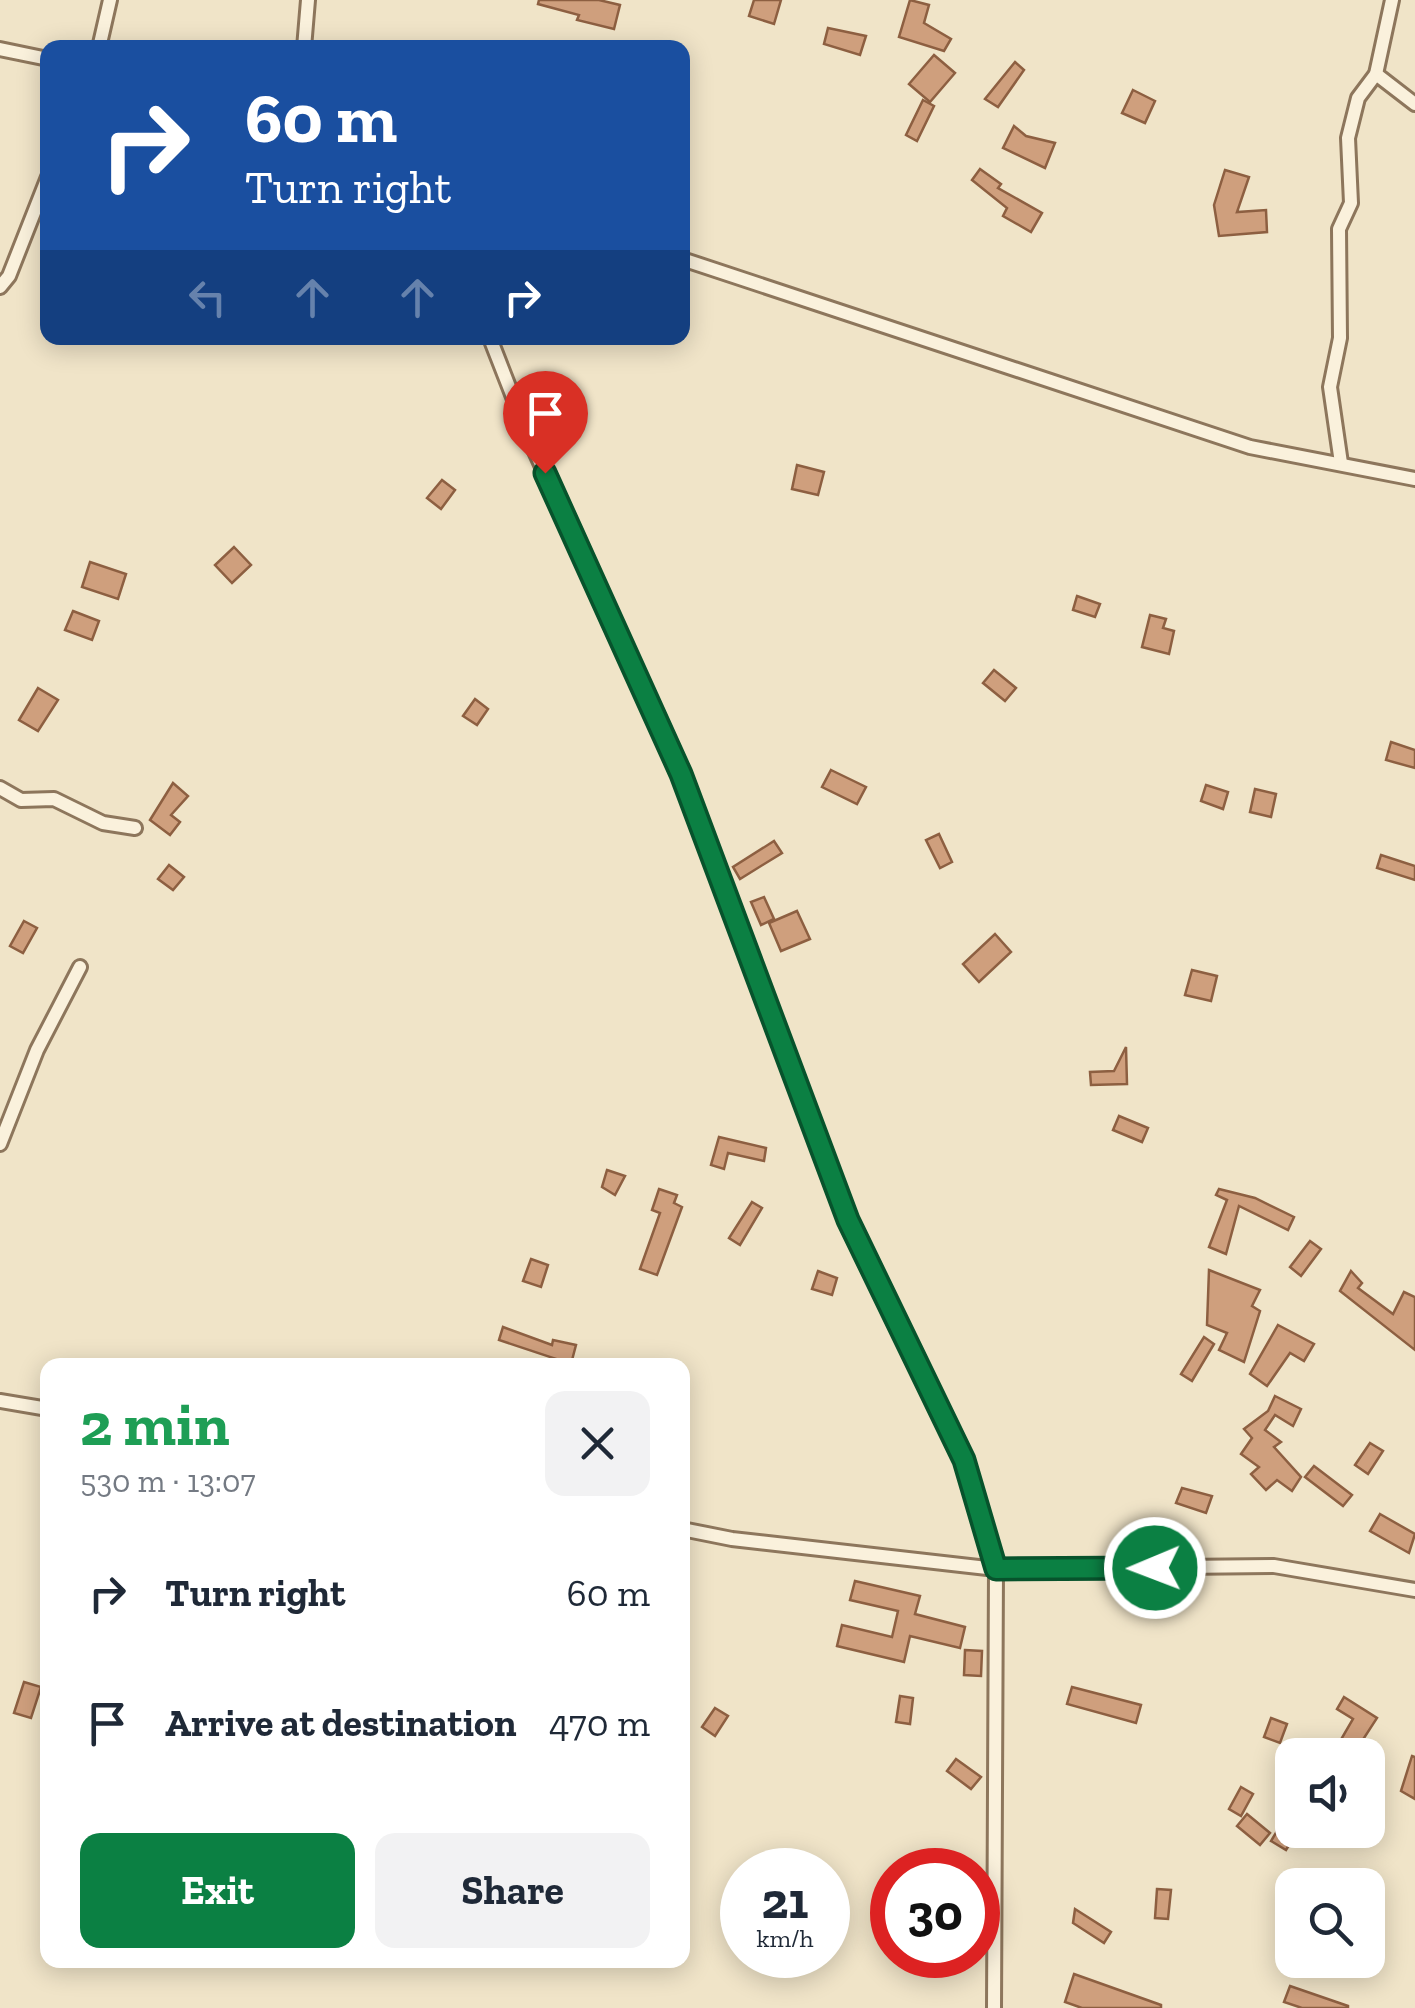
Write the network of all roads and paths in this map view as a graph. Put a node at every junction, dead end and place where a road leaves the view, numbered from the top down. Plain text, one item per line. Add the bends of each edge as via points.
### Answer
1 (110, 0) edge
2 (308, 0) edge
3 (1392, 0) edge
4 (101, 40) edge
5 (305, 40) edge
6 (0, 48) edge
7 (40, 57) edge
8 (1376, 74) junction
9 (1415, 104) edge
10 (40, 197) edge
11 (690, 262) edge
12 (0, 287) edge
13 (493, 345) edge
14 (1341, 462) junction
15 (1415, 479) edge
16 (0, 788) edge
17 (135, 828) dead end
18 (80, 967) dead end
19 (0, 1144) edge
20 (0, 1401) edge
21 (40, 1408) edge
22 (690, 1531) edge
23 (996, 1569) junction
24 (1415, 1590) edge
25 (994, 2008) edge

1 - 4 street
2 - 5 street
3 - 8 street
6 - 7 street
8 - 9 street
8 - 14 street via 1358,98 1348,138 1351,203 1339,229 1340,338 1330,387
10 - 12 street
11 - 14 street via 1250,448
13 - 23 street via 681,774 848,1220 964,1460
14 - 15 street
16 - 17 street via 21,800 54,799 103,823
18 - 19 street
20 - 21 street
22 - 23 street
23 - 24 street via 1274,1566
23 - 25 street

